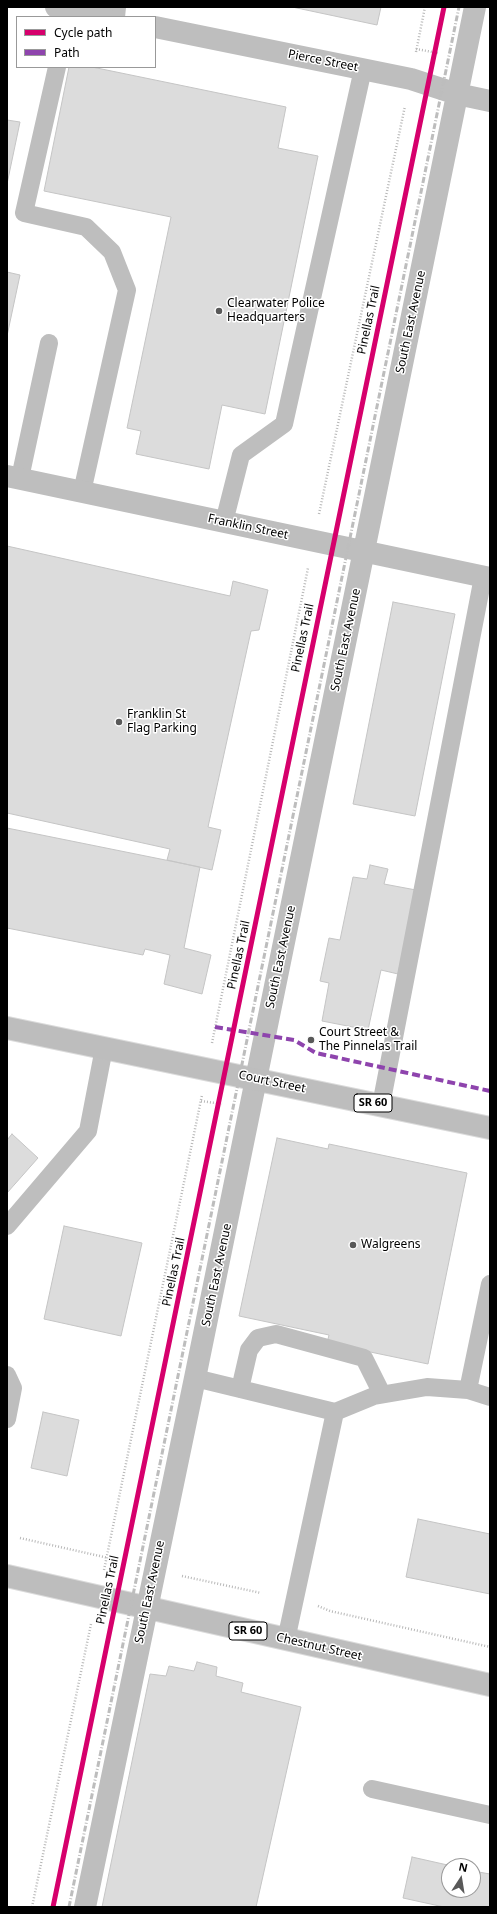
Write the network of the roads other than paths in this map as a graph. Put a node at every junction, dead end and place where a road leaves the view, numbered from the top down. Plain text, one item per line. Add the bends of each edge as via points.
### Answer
1 (475, 7) edge
2 (64, 11) edge
3 (97, 16) edge
4 (156, 28) edge
5 (57, 68) edge
6 (363, 70) junction
7 (457, 94) junction
8 (490, 101) edge
9 (50, 343) dead end
10 (14, 477) edge
11 (82, 492) junction
12 (224, 522) junction
13 (364, 552) junction
14 (486, 577) edge
15 (7, 1028) edge
16 (104, 1048) junction
17 (257, 1078) junction
18 (381, 1105) junction
19 (490, 1128) edge
20 (7, 1226) edge
21 (490, 1284) edge
22 (7, 1375) edge
23 (195, 1378) junction
24 (240, 1389) junction
25 (468, 1390) junction
26 (382, 1394) junction
27 (490, 1397) edge
28 (334, 1412) junction
29 (7, 1419) edge
30 (7, 1576) edge
31 (147, 1608) junction
32 (286, 1640) junction
33 (490, 1685) edge
34 (372, 1789) dead end
35 (490, 1815) edge
36 (84, 1907) edge

1 - 7 street, South East Avenue
2 - 3 street
4 - 6 street, Pierce Street
5 - 11 lane via 24,213 86,227 112,252 127,290
6 - 7 street, Pierce Street via 419,82
6 - 12 lane via 284,424 241,455
7 - 8 street, Pierce Street
7 - 13 street, South East Avenue
9 - 10 lane
10 - 11 street, Franklin Street
11 - 12 street, Franklin Street
12 - 13 street, Franklin Street
13 - 14 street, Franklin Street
13 - 17 street, South East Avenue
14 - 18 lane
15 - 16 main road, Court Street / SR 60
16 - 17 main road, Court Street / SR 60
16 - 20 lane via 88,1131
17 - 18 main road, Court Street / SR 60
17 - 23 street, South East Avenue
18 - 19 main road, Court Street / SR 60
21 - 25 lane
22 - 29 lane via 13,1388
23 - 24 lane
23 - 31 street, South East Avenue
24 - 26 lane via 249,1350 258,1338 276,1334 364,1358
24 - 28 lane
25 - 26 lane via 427,1387
25 - 27 lane
26 - 28 lane
28 - 32 lane
30 - 31 main road, Chestnut Street / SR 60
31 - 32 main road, Chestnut Street / SR 60
31 - 36 street, South East Avenue
32 - 33 main road, Chestnut Street / SR 60
34 - 35 lane

